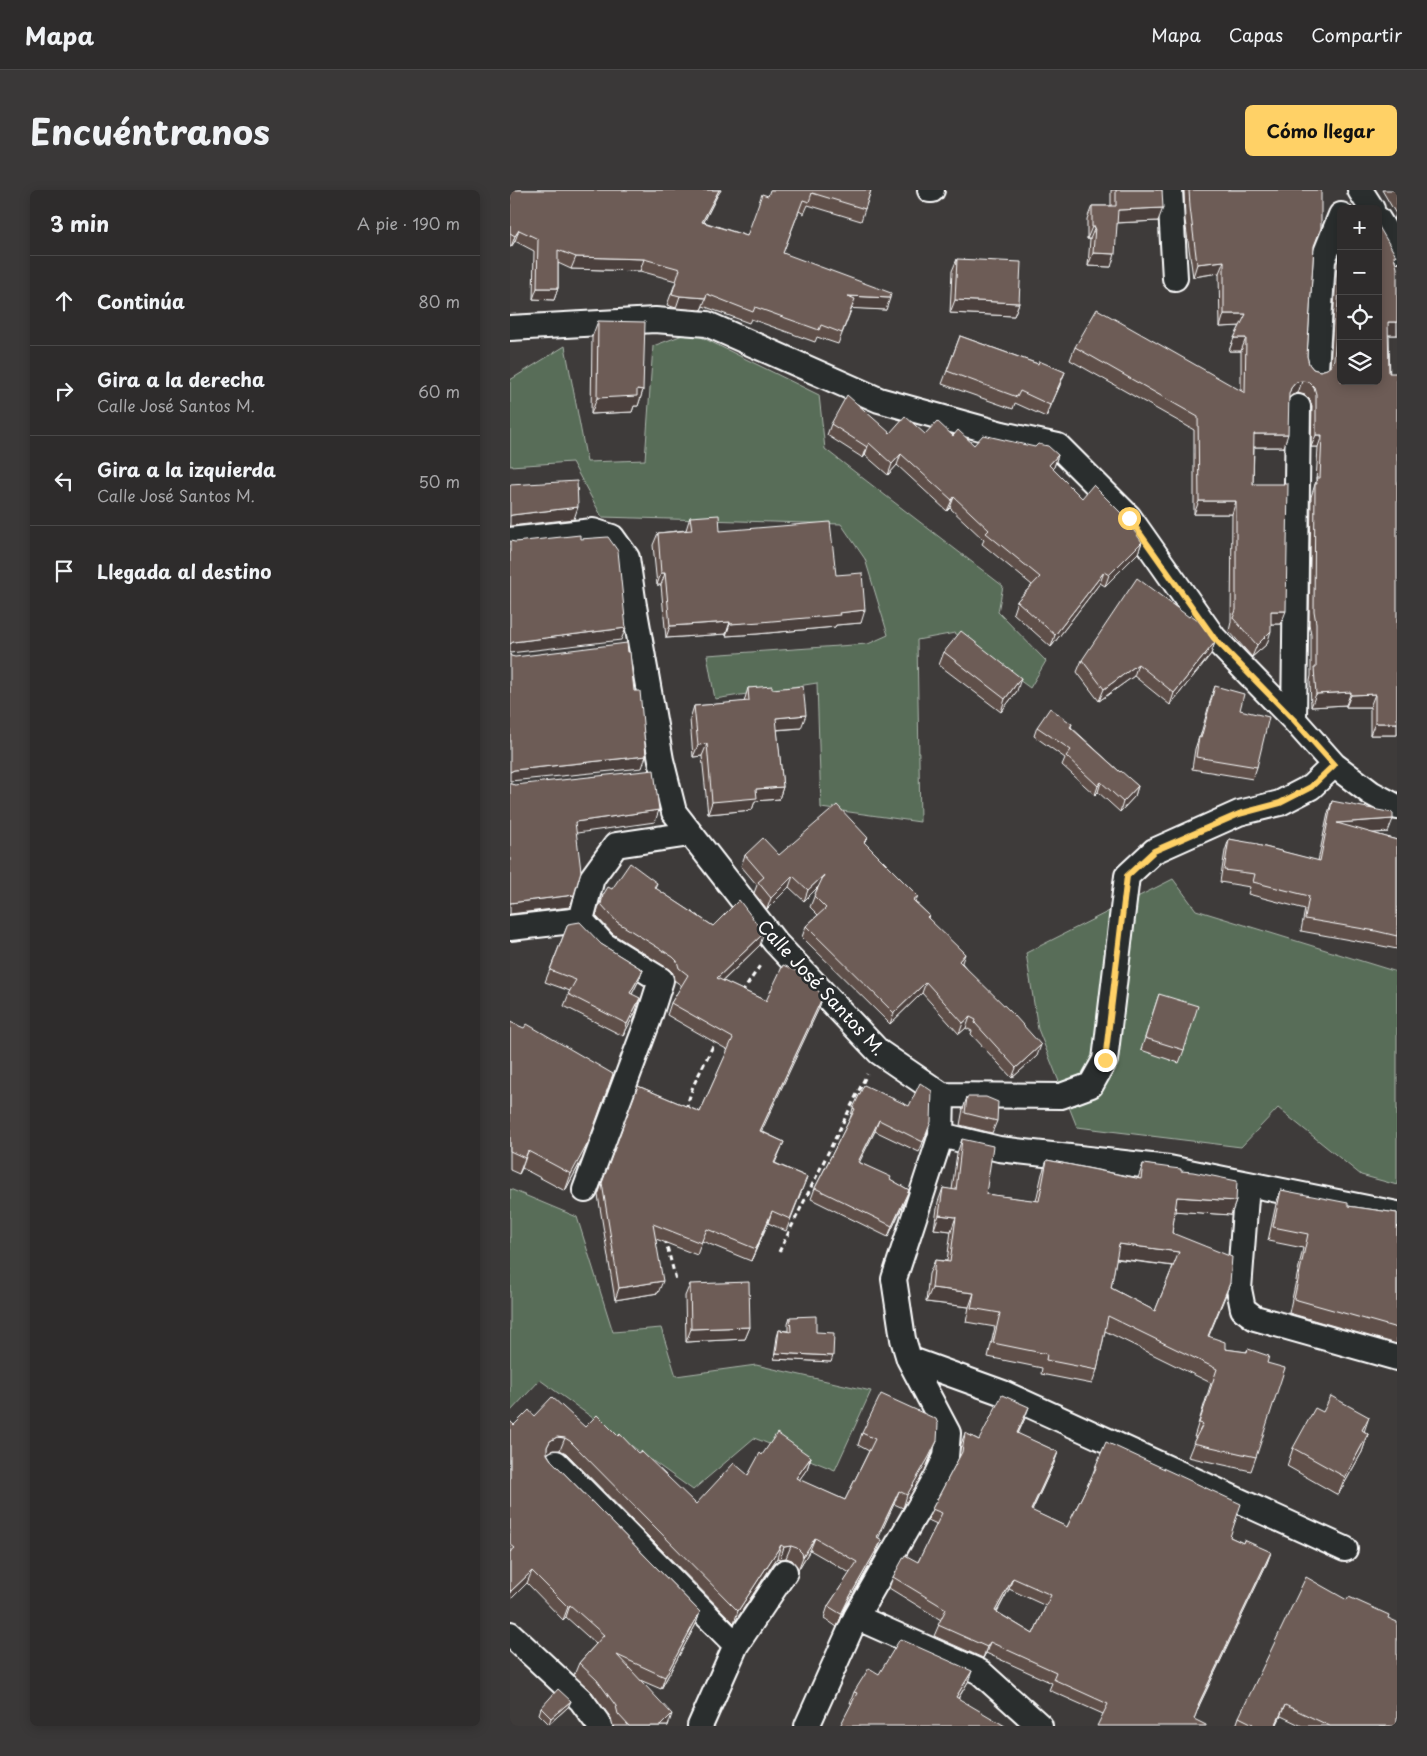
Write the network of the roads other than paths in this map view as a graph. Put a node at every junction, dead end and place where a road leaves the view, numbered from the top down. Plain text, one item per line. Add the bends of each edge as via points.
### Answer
1 (1170, 190) edge
2 (1350, 190) edge
3 (1360, 190) edge
4 (1344, 205) edge
5 (1369, 205) edge
6 (1337, 224) edge
7 (1382, 226) edge
8 (1397, 250) edge
9 (1175, 278) dead end
10 (510, 328) edge
11 (1316, 370) edge
12 (1298, 407) dead end
13 (510, 540) edge
14 (1294, 720) junction
15 (1334, 765) junction
16 (1397, 807) edge
17 (690, 834) junction
18 (581, 920) junction
19 (510, 928) edge
20 (942, 1095) junction
21 (941, 1135) junction
22 (1247, 1184) junction
23 (585, 1190) dead end
24 (1397, 1214) edge
25 (1397, 1358) edge
26 (909, 1359) junction
27 (556, 1463) edge
28 (1345, 1549) dead end
29 (785, 1572) dead end
30 (856, 1617) junction
31 (510, 1634) edge
32 (736, 1645) junction
33 (600, 1726) edge
34 (700, 1726) edge
35 (807, 1726) edge
36 (1040, 1726) edge

1 - 9 street
2 - 4 street
3 - 5 street
6 - 11 street via 1323,260
7 - 8 street
10 - 14 street via 655,320 707,324 879,400 1058,446 1129,518 1214,638
12 - 14 street
13 - 17 street, Calle José Santos M. via 593,531 612,537 627,558 662,760 674,812
14 - 15 street
15 - 16 street via 1371,793
15 - 20 street via 1311,787 1280,803 1239,814 1154,851 1127,876 1105,1060 1091,1085 1061,1096
17 - 18 street via 616,845 592,878
17 - 20 street, Calle José Santos M. via 775,942 878,1052
18 - 19 street
18 - 23 street via 604,946 662,980
20 - 21 street
21 - 22 street via 999,1149 1169,1168
21 - 26 street via 894,1279
22 - 24 street
22 - 25 street via 1239,1289 1243,1309 1255,1318
26 - 28 street via 1003,1393
26 - 30 street via 948,1433 946,1457
27 - 32 street
29 - 32 street
30 - 35 street
30 - 36 street via 980,1672
31 - 33 street via 581,1700
32 - 34 street

